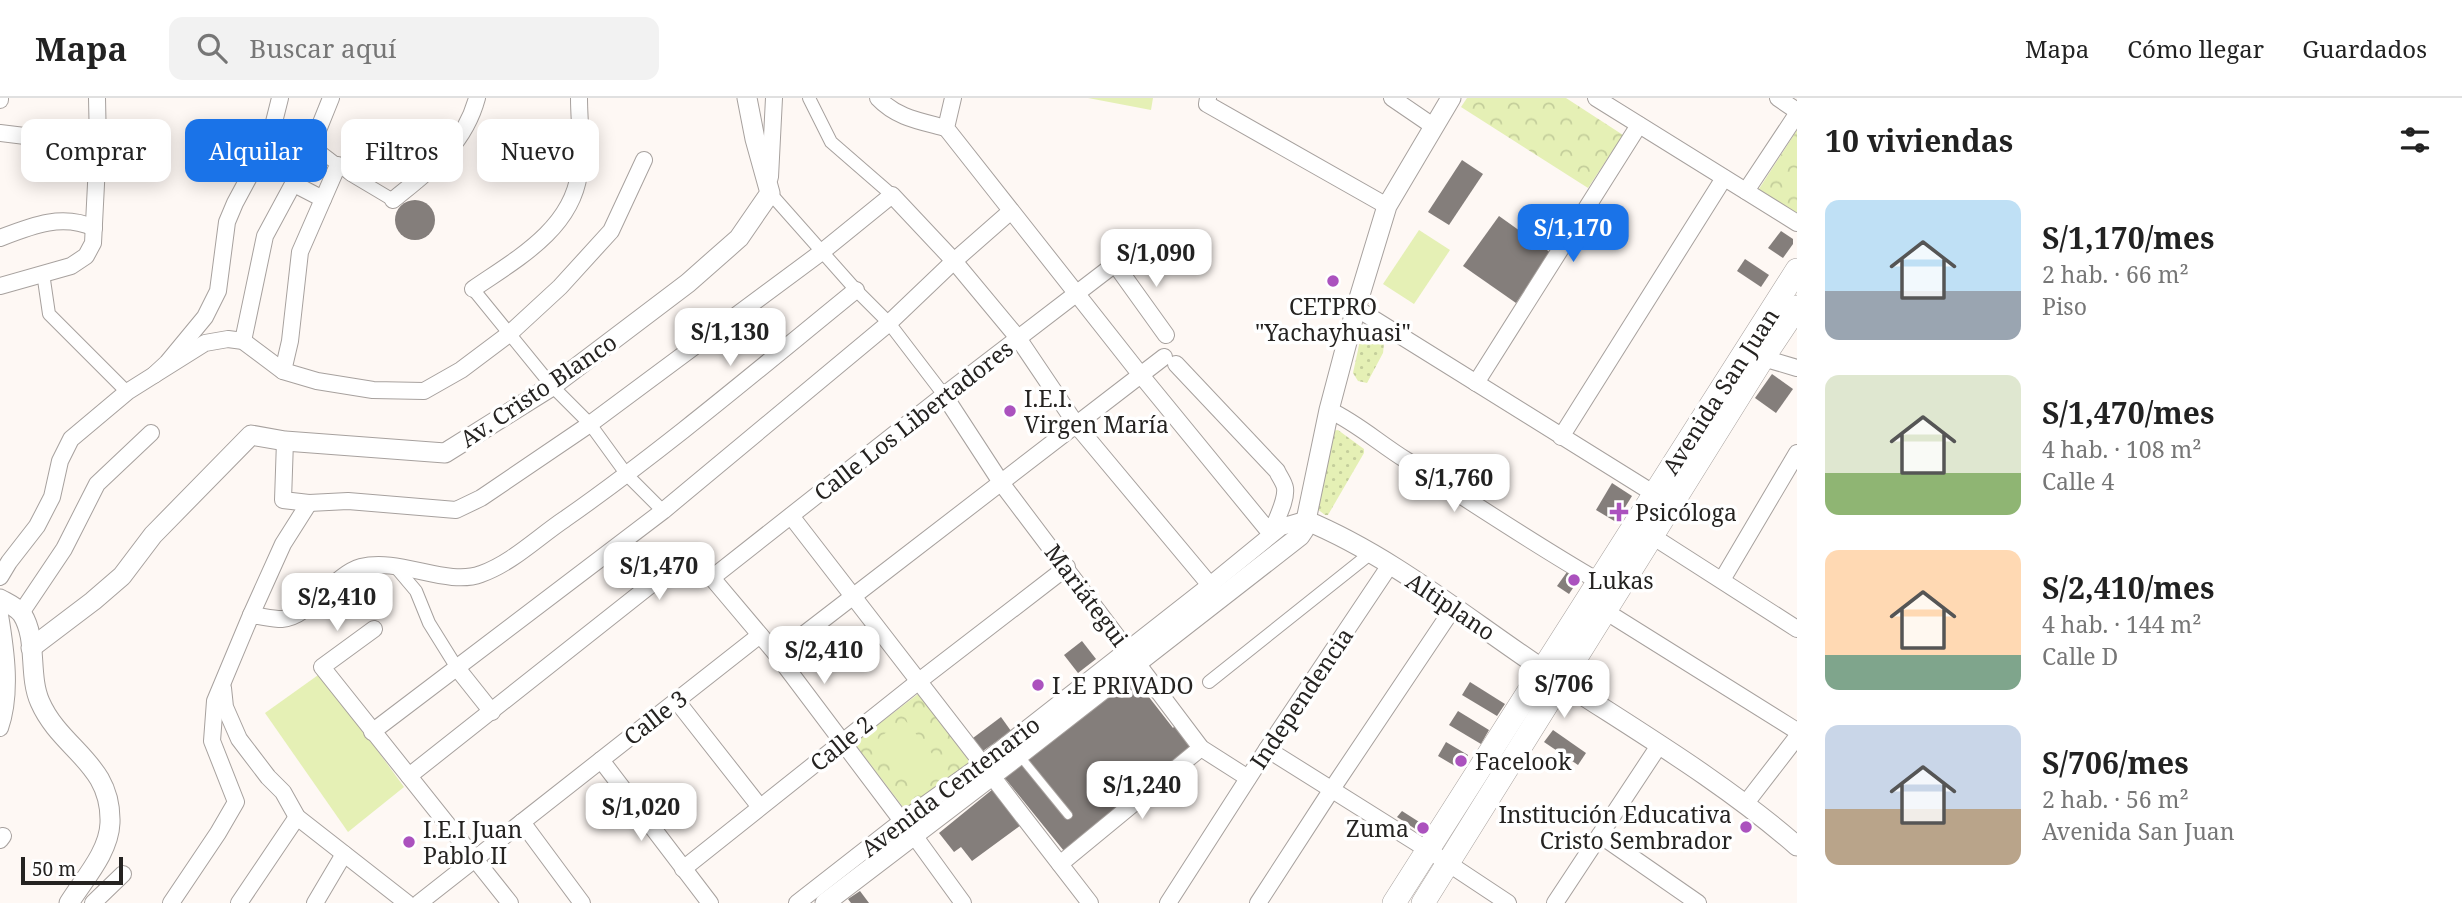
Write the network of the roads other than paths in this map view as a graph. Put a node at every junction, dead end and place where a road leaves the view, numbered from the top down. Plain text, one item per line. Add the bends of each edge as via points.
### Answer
1 (97, 98) edge
2 (280, 98) edge
3 (331, 98) edge
4 (477, 98) edge
5 (579, 98) edge
6 (747, 98) edge
7 (774, 98) edge
8 (809, 98) edge
9 (878, 98) edge
10 (953, 98) edge
11 (1392, 98) edge
12 (1451, 98) edge
13 (1596, 98) edge
14 (1778, 98) edge
15 (1208, 101) edge
16 (1797, 112) edge
17 (97, 119) edge
18 (321, 119) edge
19 (1639, 125) junction
20 (1433, 126) junction
21 (946, 128) junction
22 (0, 133) edge
23 (21, 136) edge
24 (327, 157) edge
25 (644, 160) dead end
26 (338, 165) junction
27 (1724, 178) junction
28 (96, 182) edge
29 (294, 184) joint
30 (1745, 191) junction
31 (770, 193) junction
32 (892, 195) junction
33 (323, 199) junction
34 (393, 200) joint
35 (1387, 206) junction
36 (1011, 211) junction
37 (1797, 223) edge
38 (94, 228) junction
39 (0, 237) edge
40 (823, 251) junction
41 (954, 261) junction
42 (1797, 270) edge
43 (43, 273) junction
44 (0, 286) edge
45 (473, 289) joint
46 (856, 290) junction
47 (1077, 294) junction
48 (1797, 307) edge
49 (1356, 308) junction
50 (889, 323) junction
51 (509, 334) junction
52 (1166, 335) dead end
53 (1018, 338) junction
54 (243, 341) junction
55 (1763, 358) junction
56 (1797, 368) edge
57 (283, 371) junction
58 (1140, 374) junction
59 (154, 375) junction
60 (1476, 383) junction
61 (552, 386) junction
62 (127, 392) junction
63 (944, 395) junction
64 (1329, 410) junction
65 (590, 424) junction
66 (1076, 424) junction
67 (151, 432) dead end
68 (1561, 437) junction
69 (285, 441) junction
70 (1797, 453) edge
71 (627, 475) junction
72 (1002, 483) junction
73 (1663, 499) junction
74 (309, 503) junction
75 (663, 511) junction
76 (791, 516) junction
77 (1305, 520) junction
78 (1271, 534) junction
79 (1652, 536) junction
80 (1371, 553) junction
81 (394, 565) junction
82 (1390, 565) junction
83 (1067, 567) junction
84 (0, 577) edge
85 (713, 577) junction
86 (1722, 580) junction
87 (1598, 581) junction
88 (1210, 585) junction
89 (854, 597) junction
90 (0, 598) edge
91 (1454, 607) junction
92 (1605, 611) junction
93 (21, 613) junction
94 (0, 615) edge
95 (251, 615) junction
96 (1794, 621) edge
97 (374, 629) dead end
98 (760, 635) junction
99 (31, 648) junction
100 (777, 655) junction
101 (1132, 656) junction
102 (457, 668) junction
103 (1552, 675) junction
104 (3, 676) edge
105 (919, 681) junction
106 (1209, 682) dead end
107 (223, 683) junction
108 (676, 700) junction
109 (492, 712) junction
110 (0, 728) edge
111 (372, 732) junction
112 (1797, 732) edge
113 (1797, 737) edge
114 (844, 741) junction
115 (1660, 744) junction
116 (1201, 748) junction
117 (1267, 749) junction
118 (1019, 755) junction
119 (600, 760) junction
120 (987, 769) junction
121 (409, 776) junction
122 (1248, 778) junction
123 (1332, 789) junction
124 (1746, 803) junction
125 (760, 807) junction
126 (1068, 815) dead end
127 (297, 817) junction
128 (522, 822) junction
129 (908, 828) junction
130 (1601, 835) junction
131 (1797, 845) edge
132 (1428, 850) junction
133 (344, 854) junction
134 (476, 858) junction
135 (1448, 863) junction
136 (1059, 864) junction
137 (683, 869) junction
138 (123, 874) dead end
139 (69, 903) edge
140 (93, 903) edge
141 (171, 903) edge
142 (239, 903) edge
143 (315, 903) edge
144 (407, 903) edge
145 (419, 903) edge
146 (510, 903) edge
147 (582, 903) edge
148 (710, 903) edge
149 (797, 903) edge
150 (825, 903) edge
151 (963, 903) edge
152 (1090, 903) edge
153 (1168, 903) edge
154 (1258, 903) edge
155 (1394, 903) edge
156 (1423, 903) edge
157 (1507, 903) edge
158 (1555, 903) edge
159 (1698, 903) edge

1 - 17 street
2 - 59 street via 270,138 227,222 218,291 205,317
3 - 18 street
4 - 34 street via 445,157
5 - 45 street via 579,174 570,204 540,242
6 - 31 street
7 - 31 street
8 - 32 street via 831,142
9 - 21 street via 890,110
10 - 21 street
11 - 20 street
12 - 20 street, Avenida Centenario
13 - 19 street
14 - 16 street
15 - 35 street
16 - 30 street
19 - 27 street
19 - 60 street
20 - 35 street, Avenida Centenario
21 - 36 street
22 - 23 street
24 - 26 street
25 - 51 street via 611,231
26 - 33 street
26 - 34 street
27 - 30 street
27 - 68 street
28 - 38 street
29 - 33 street
29 - 54 street via 265,236
30 - 37 street
31 - 40 street
31 - 61 street, Av. Cristo Blanco via 739,238 688,283
32 - 40 street
32 - 41 street
33 - 57 street via 300,252
35 - 49 street, Avenida Centenario
36 - 41 street
36 - 47 street
38 - 39 street via 62,219
38 - 43 street via 86,256 71,266
40 - 46 street
40 - 65 street
41 - 50 street
41 - 53 street
42 - 73 main road, Avenida San Juan
43 - 44 street
43 - 62 street via 49,314
45 - 51 street
46 - 50 street
46 - 71 street
47 - 52 street, Calle Los Libertadores via 1115,264
47 - 53 street, Calle Los Libertadores
47 - 58 street
48 - 55 main road, Avenida San Juan
49 - 60 street
49 - 64 street, Avenida Centenario
50 - 63 street
50 - 75 street
51 - 57 street via 424,391 373,390
51 - 61 street
53 - 63 street, Calle Los Libertadores
53 - 66 street
54 - 57 street
54 - 59 street via 205,343
55 - 56 street
55 - 73 main road, Avenida San Juan
58 - 66 street
58 - 78 street
58 - 78 street via 1170,360 1277,471 1285,488
59 - 62 street
60 - 68 street
61 - 65 street
61 - 69 street, Av. Cristo Blanco via 445,453
62 - 84 street via 71,439 60,461 52,497
63 - 72 street, Mariátegui
63 - 76 street, Calle Los Libertadores
64 - 77 street, Avenida Centenario
64 - 87 street
65 - 71 street
65 - 74 street via 456,510 348,501
66 - 72 street
66 - 88 street
67 - 93 street via 96,484 64,549
68 - 73 street
69 - 74 street via 283,500
69 - 99 street, Av. Cristo Blanco via 251,435 153,534 122,576
70 - 86 street
71 - 75 street
71 - 81 street via 479,575 455,577
72 - 83 street, Mariátegui
72 - 89 street
73 - 79 main road, Avenida San Juan
73 - 87 main road, Avenida San Juan
74 - 95 street via 283,544
75 - 102 street
76 - 85 street, Calle Los Libertadores
76 - 89 street
77 - 78 street, Avenida Centenario
77 - 80 street, Altiplano
77 - 101 street, Avenida Centenario via 1304,530 1294,541
78 - 88 street, Avenida Centenario
79 - 86 street
79 - 92 main road, Avenida San Juan
80 - 82 street, Altiplano
80 - 106 street
81 - 95 street via 360,568 295,616
81 - 102 street via 416,591 429,623
82 - 91 street, Altiplano
82 - 117 street, Independencia
83 - 101 street, Mariátegui
83 - 105 street, Calle 2
85 - 98 street
85 - 109 street via 691,553
86 - 96 street
87 - 103 main road, Avenida San Juan
88 - 101 street, Avenida Centenario
89 - 100 street
89 - 105 street
90 - 93 street
91 - 103 street, Altiplano
91 - 123 street
92 - 103 main road, Avenida San Juan
92 - 112 street
93 - 99 street
94 - 104 street
95 - 107 street
97 - 111 street via 322,667
98 - 100 street
98 - 108 street, Calle 3
99 - 139 street via 33,679 47,716 102,780 108,799 110,822 104,847
100 - 114 street
101 - 116 street, Mariátegui
101 - 118 street, Avenida Centenario
101 - 120 street, Avenida Centenario
102 - 109 street
102 - 111 street
103 - 115 street, Altiplano
103 - 132 main road, Avenida San Juan
103 - 135 main road, Avenida San Juan
104 - 110 street via 5,711
105 - 114 street, Calle 2
105 - 120 street
107 - 127 street via 225,707 239,739 283,792
107 - 141 street via 215,701 212,741 236,802
108 - 119 street, Calle 3
108 - 125 street
109 - 121 street
111 - 121 street
113 - 124 street
114 - 125 street, Calle 2
114 - 129 street
115 - 124 street, Altiplano
115 - 130 street
116 - 122 street, Mariátegui
116 - 136 street
117 - 122 street, Independencia
117 - 123 street
118 - 120 street, Avenida Centenario
118 - 126 lane
119 - 128 street, Calle 3
119 - 137 street
120 - 129 street, Avenida Centenario
120 - 136 street
121 - 134 street
122 - 153 street, Independencia
123 - 132 street
123 - 154 street
124 - 131 street, Altiplano
125 - 137 street, Calle 2
127 - 133 street
127 - 142 street
128 - 134 street, Calle 3
128 - 147 street
129 - 149 street, Avenida Centenario
129 - 150 street, Avenida Centenario
129 - 151 street
130 - 158 street
130 - 159 street
132 - 135 street
132 - 155 main road, Avenida San Juan
133 - 143 street
133 - 144 street
134 - 145 street, Calle 3
134 - 146 street
135 - 156 main road, Avenida San Juan
135 - 157 street
136 - 152 street
137 - 148 street
138 - 140 street

